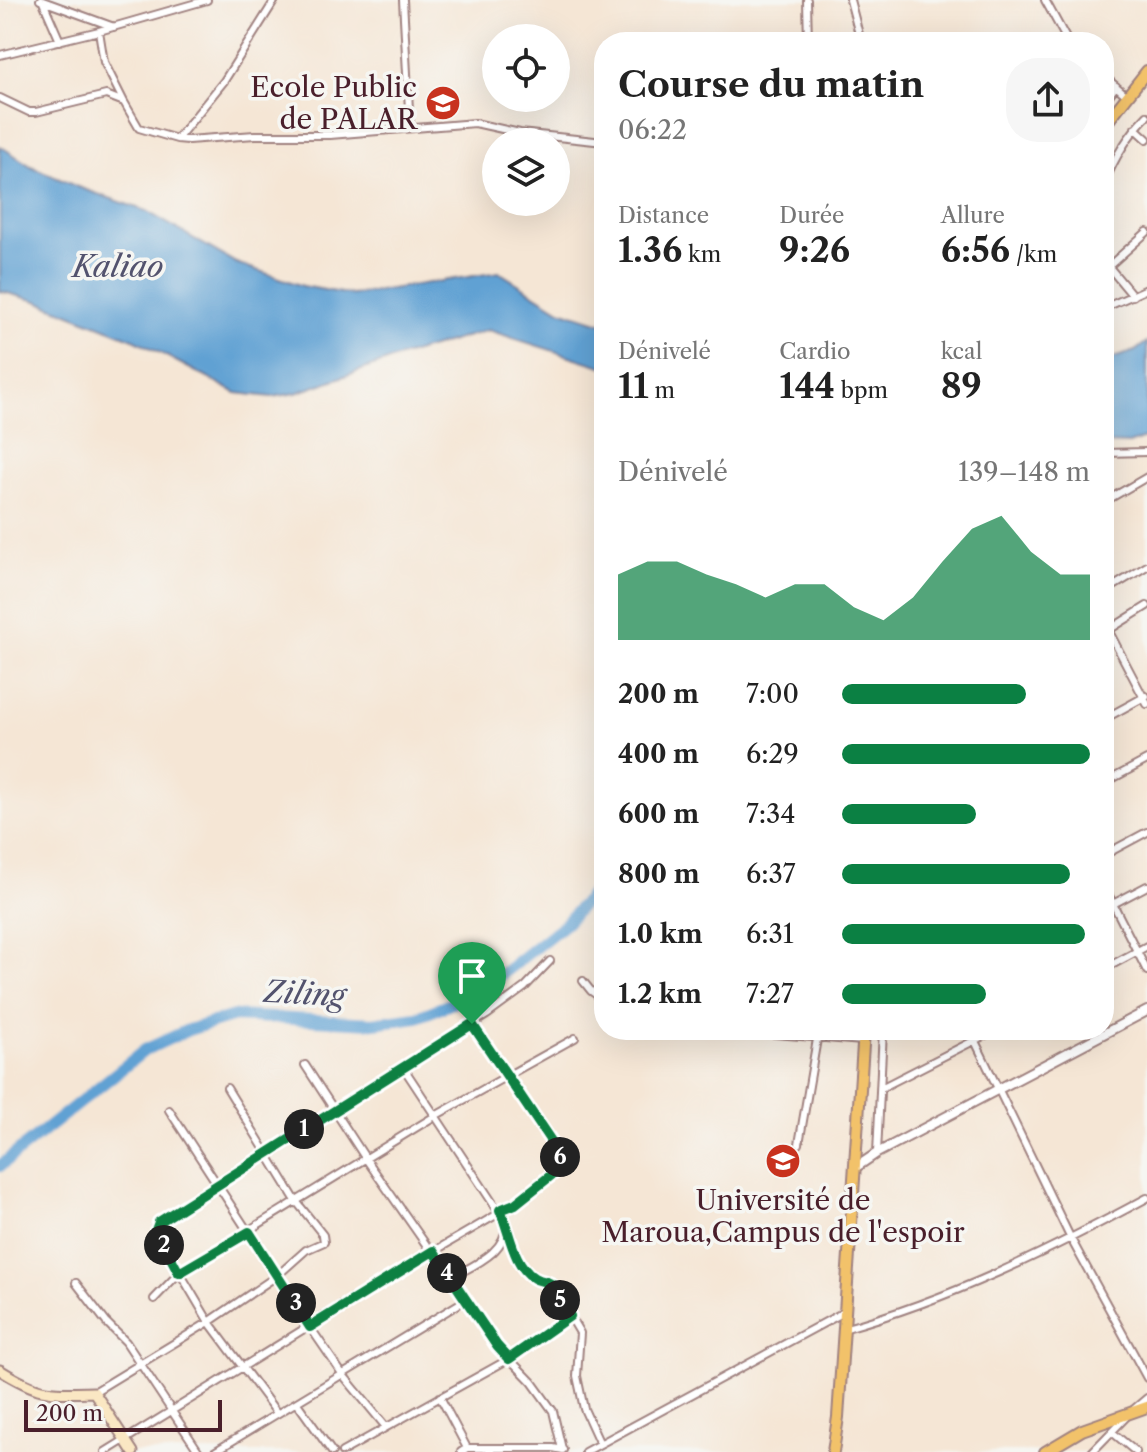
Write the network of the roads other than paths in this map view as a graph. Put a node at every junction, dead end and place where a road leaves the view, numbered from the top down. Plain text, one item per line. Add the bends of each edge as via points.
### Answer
1 (207, 0) edge
2 (275, 0) edge
3 (403, 0) edge
4 (807, 0) edge
5 (850, 0) edge
6 (1045, 0) edge
7 (41, 1) edge
8 (114, 27) junction
9 (99, 31) junction
10 (808, 32) edge
11 (858, 32) edge
12 (1063, 32) edge
13 (60, 41) junction
14 (0, 55) edge
15 (1147, 71) edge
16 (1116, 86) joint
17 (1114, 89) edge
18 (1126, 95) junction
19 (0, 98) edge
20 (124, 102) junction
21 (1114, 112) edge
22 (1147, 116) edge
23 (410, 128) junction
24 (1135, 128) junction
25 (177, 139) junction
26 (1147, 139) edge
27 (594, 141) edge
28 (1114, 160) edge
29 (1147, 232) edge
30 (1114, 258) edge
31 (1114, 273) edge
32 (1147, 289) edge
33 (1133, 296) junction
34 (1114, 304) edge
35 (1147, 452) edge
36 (1114, 453) edge
37 (1147, 477) edge
38 (1114, 496) edge
39 (1147, 566) edge
40 (1114, 586) edge
41 (1147, 606) edge
42 (1114, 627) edge
43 (1114, 645) edge
44 (1146, 699) edge
45 (1114, 714) edge
46 (1147, 760) edge
47 (1114, 778) edge
48 (1147, 832) edge
49 (1114, 850) edge
50 (1147, 886) edge
51 (1114, 903) edge
52 (1114, 906) edge
53 (1147, 946) edge
54 (1136, 951) junction
55 (550, 961) dead end
56 (1114, 963) edge
57 (1147, 971) edge
58 (583, 981) dead end
59 (594, 993) edge
60 (1147, 1011) edge
61 (472, 1024) junction
62 (1114, 1029) edge
63 (575, 1038) dead end
64 (817, 1040) edge
65 (863, 1040) edge
66 (883, 1040) edge
67 (1093, 1040) edge
68 (975, 1041) joint
69 (305, 1065) dead end
70 (403, 1067) junction
71 (506, 1076) junction
72 (227, 1088) dead end
73 (881, 1088) junction
74 (1000, 1090) junction
75 (169, 1110) dead end
76 (333, 1110) junction
77 (435, 1116) junction
78 (799, 1144) dead end
79 (267, 1153) junction
80 (877, 1153) junction
81 (366, 1159) junction
82 (855, 1168) junction
83 (217, 1185) junction
84 (1147, 1198) edge
85 (296, 1201) junction
86 (500, 1210) junction
87 (249, 1232) junction
88 (506, 1232) junction
89 (1071, 1239) junction
90 (433, 1251) junction
91 (179, 1273) junction
92 (278, 1275) junction
93 (451, 1278) junction
94 (76, 1283) dead end
95 (154, 1299) dead end
96 (467, 1299) junction
97 (846, 1311) junction
98 (570, 1316) junction
99 (209, 1322) junction
100 (310, 1327) junction
101 (843, 1329) junction
102 (509, 1359) junction
103 (141, 1363) junction
104 (241, 1368) junction
105 (0, 1370) edge
106 (343, 1375) junction
107 (1147, 1378) edge
108 (94, 1392) junction
109 (440, 1397) junction
110 (1147, 1398) edge
111 (297, 1403) junction
112 (1147, 1407) edge
113 (172, 1410) junction
114 (1132, 1411) junction
115 (277, 1413) junction
116 (386, 1427) junction
117 (1112, 1432) junction
118 (125, 1440) junction
119 (600, 1444) junction
120 (464, 1450) edge
121 (563, 1450) edge
122 (105, 1452) edge
123 (133, 1452) edge
124 (199, 1452) edge
125 (214, 1452) edge
126 (332, 1452) edge
127 (342, 1452) edge
128 (585, 1452) edge
129 (833, 1452) edge
130 (1045, 1452) edge
131 (1092, 1452) edge
132 (1136, 1452) edge

1 - 8 street
2 - 25 street via 224,81
3 - 23 street
4 - 10 street
5 - 11 street
6 - 12 street
7 - 8 street
7 - 13 street
8 - 9 street
9 - 13 street
9 - 20 street via 104,62
13 - 14 street
15 - 18 main road
16 - 17 street
16 - 18 street
18 - 21 main road
19 - 20 street via 29,112 106,95
20 - 25 street via 139,128
22 - 24 street
23 - 25 street
23 - 27 street via 485,124
24 - 26 street
24 - 28 street
29 - 30 street
31 - 33 street
32 - 33 street
33 - 34 street
35 - 36 street
37 - 38 street
39 - 40 street
41 - 42 street
43 - 44 street
44 - 45 street
46 - 47 street
48 - 49 street
50 - 51 street
52 - 54 street
53 - 54 street
54 - 56 street
54 - 57 street
55 - 61 street via 525,987
58 - 59 street
60 - 62 street
61 - 70 street
61 - 71 street
63 - 71 street
64 - 78 street
65 - 82 main road
66 - 73 street
67 - 74 street
68 - 73 street
68 - 74 street
69 - 76 street
70 - 76 street
70 - 77 street
71 - 77 street
71 - 86 street via 560,1159 554,1173
72 - 79 street
73 - 80 street
74 - 80 street
74 - 89 street
75 - 83 street
76 - 79 street
76 - 81 street
77 - 81 street
77 - 86 street
79 - 83 street
79 - 85 street
80 - 82 street
81 - 85 street
81 - 90 street
82 - 97 main road
83 - 87 street
83 - 91 street via 155,1226
84 - 89 street
85 - 87 street
85 - 92 street via 324,1242
86 - 88 street
86 - 90 street
87 - 91 street
87 - 92 street
88 - 93 street via 493,1253
88 - 98 street via 525,1269 551,1284
89 - 101 street via 924,1304
89 - 107 street
90 - 93 street
90 - 100 street
91 - 95 street
91 - 99 street
92 - 99 street
92 - 100 street
93 - 96 street
94 - 103 street
96 - 102 street
96 - 106 street
97 - 101 main road
97 - 119 street
98 - 102 street
98 - 119 street via 581,1337 576,1369 584,1409
99 - 103 street
99 - 104 street
100 - 104 street
100 - 106 street
101 - 129 main road
102 - 109 street
102 - 121 street via 553,1411
103 - 108 street
103 - 113 street
104 - 113 street
104 - 115 street
105 - 108 main road via 49,1393
106 - 111 street
106 - 116 street
108 - 118 main road
109 - 116 street
109 - 120 street
110 - 114 street
111 - 115 street
111 - 126 street
112 - 114 main road
113 - 118 street
113 - 124 street
114 - 117 street
114 - 130 main road via 1082,1430
115 - 125 street
116 - 127 street
117 - 131 street
117 - 132 street
118 - 122 street
118 - 123 main road
119 - 128 street
120 - 121 street

